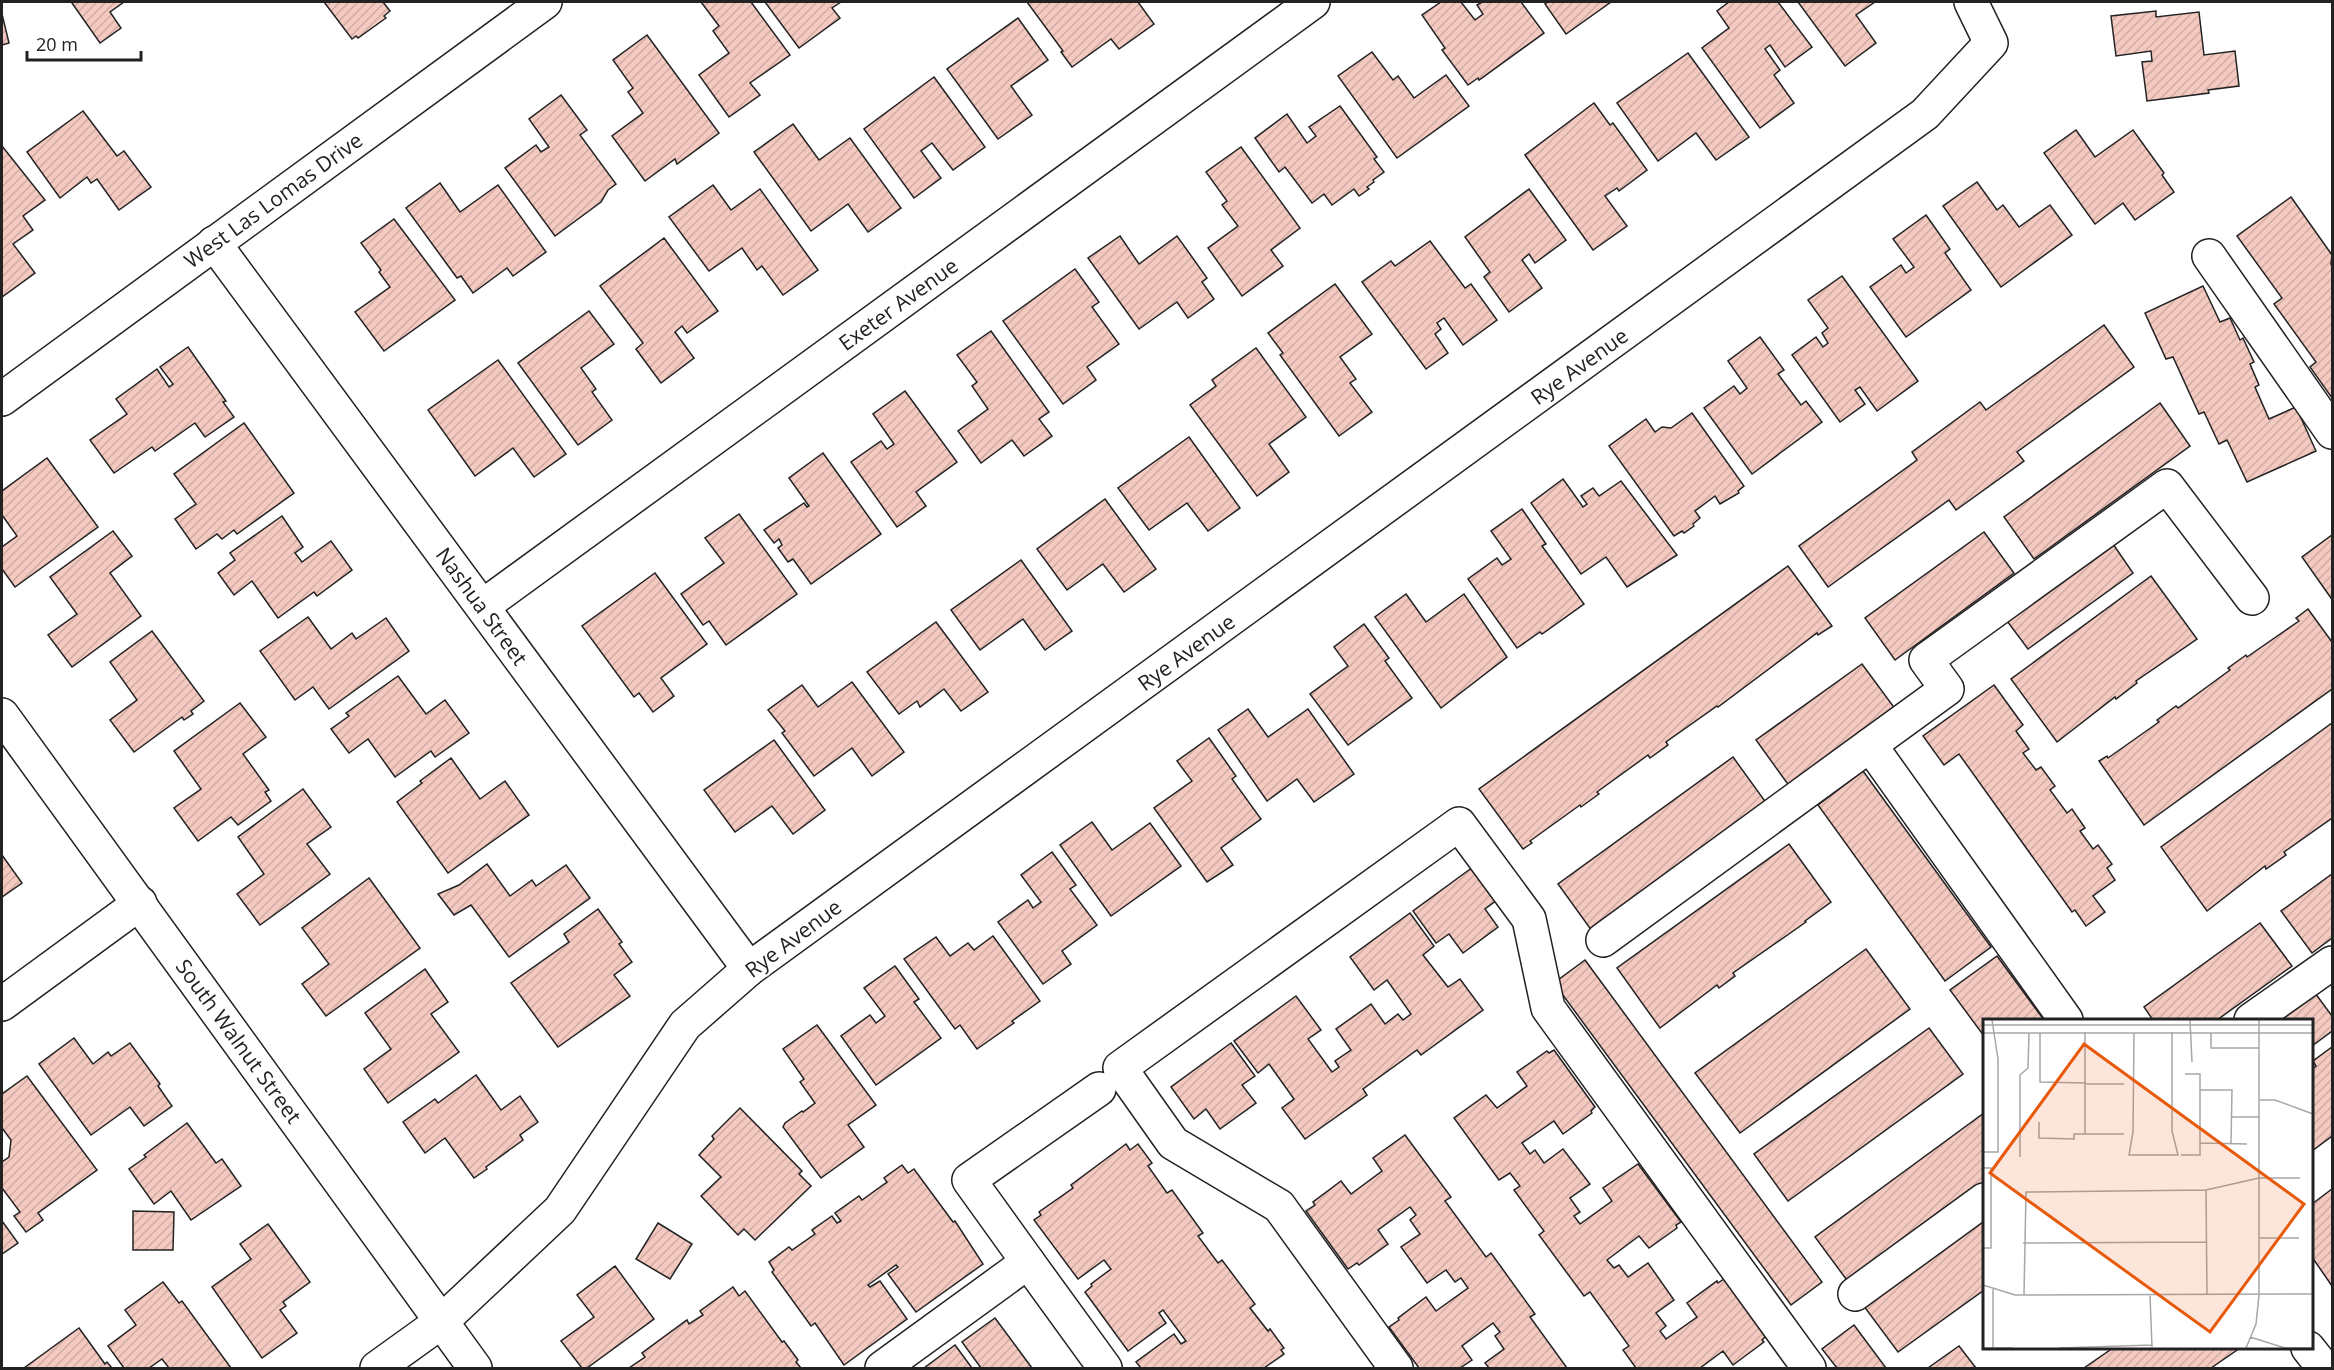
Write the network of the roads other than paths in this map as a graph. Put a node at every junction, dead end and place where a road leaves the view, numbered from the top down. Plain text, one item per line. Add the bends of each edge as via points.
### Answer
1 (545, 2) edge
2 (1313, 2) edge
3 (1971, 2) edge
4 (214, 243) junction
5 (2209, 256) dead end
6 (2, 399) edge
7 (2332, 432) edge
8 (2252, 598) dead end
9 (483, 606) junction
10 (2, 715) edge
11 (1870, 745) junction
12 (140, 903) junction
13 (1603, 940) dead end
14 (2332, 963) edge
15 (749, 969) junction
16 (2, 1004) edge
17 (2065, 1019) edge
18 (2252, 1019) edge
19 (1099, 1089) dead end
20 (1983, 1201) edge
21 (1028, 1262) junction
22 (1855, 1294) dead end
23 (441, 1322) junction
24 (2310, 1349) edge
25 (376, 1368) edge
26 (475, 1368) edge
27 (882, 1368) edge
28 (1105, 1368) edge
29 (1396, 1368) edge
30 (1809, 1368) edge
31 (2324, 1368) edge

1 - 4 street, West Las Lomas Drive
2 - 9 street, Exeter Avenue
3 - 15 street, Rye Avenue via 1991,43 1925,114
4 - 6 street, West Las Lomas Drive
4 - 9 street, Nashua Street
5 - 7 street
8 - 11 street via 2168,486 1926,660 1947,689
9 - 15 street, Nashua Street
10 - 12 street, South Walnut Street
11 - 13 street
11 - 17 street
12 - 16 street
12 - 23 street, South Walnut Street
14 - 18 street
15 - 23 street, Rye Avenue via 686,1025 560,1210
19 - 21 street via 969,1180
20 - 22 street
21 - 27 street
21 - 28 street
23 - 25 street, Rye Avenue
23 - 26 street, South Walnut Street
24 - 31 street
29 - 30 street via 1279,1206 1173,1143 1120,1068 1459,824 1529,919 1548,1008

